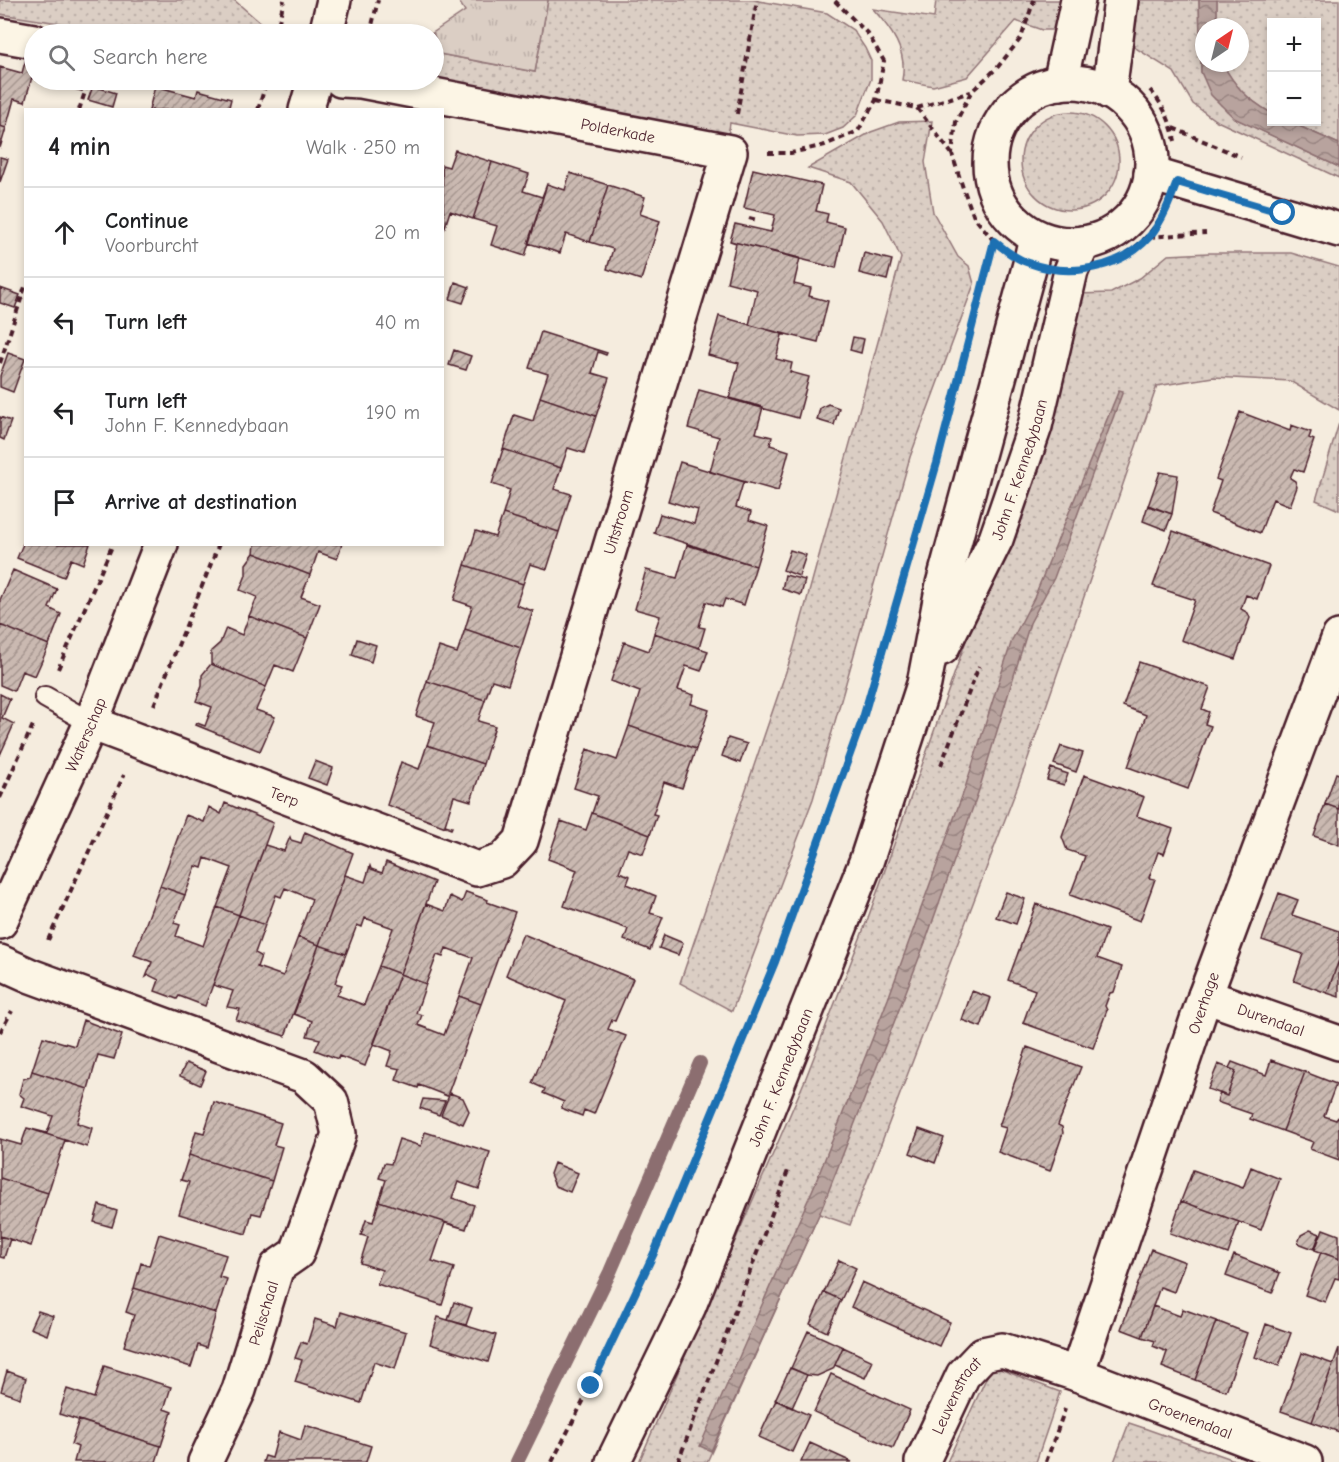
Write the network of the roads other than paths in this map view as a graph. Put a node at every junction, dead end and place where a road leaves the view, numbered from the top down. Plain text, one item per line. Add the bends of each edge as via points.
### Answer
1 (334, 0) edge
2 (1078, 0) edge
3 (1121, 0) edge
4 (328, 24) edge
5 (0, 35) edge
6 (24, 39) edge
7 (1064, 68) junction
8 (1111, 77) junction
9 (312, 90) edge
10 (408, 90) edge
11 (307, 108) edge
12 (730, 152) joint
13 (1164, 178) junction
14 (1339, 230) edge
15 (1033, 250) junction
16 (1077, 257) junction
17 (160, 546) edge
18 (1339, 637) edge
19 (924, 684) junction
20 (45, 697) dead end
21 (91, 723) junction
22 (477, 869) joint
23 (0, 922) edge
24 (0, 962) edge
25 (1205, 996) junction
26 (1339, 1043) edge
27 (1077, 1374) junction
28 (205, 1462) edge
29 (613, 1462) edge
30 (922, 1462) edge
31 (1305, 1462) edge

1 - 4 street
2 - 7 street
3 - 8 street
5 - 6 street
7 - 8 street via 1085,83
7 - 15 street via 1014,105 1003,118 990,151 990,168 999,201 1022,227
8 - 13 street via 1123,101 1143,126
9 - 11 street
10 - 12 street, Polderkade
12 - 22 street, Uitstroom via 521,841 502,861
13 - 14 street
13 - 16 street via 1147,191 1129,220
15 - 16 street via 1059,243
15 - 19 street, John F. Kennedybaan via 943,584
16 - 19 street, John F. Kennedybaan via 1035,426 1000,528
17 - 21 street, Waterschap
18 - 25 street, Overhage
19 - 29 street, John F. Kennedybaan via 858,884 689,1306
20 - 21 lane
21 - 22 street, Terp
21 - 23 street, Waterschap
24 - 28 street, Peilschaal via 304,1076 331,1101 339,1134 297,1253 277,1267 239,1390
25 - 26 street, Durendaal
25 - 27 street, Overhage
27 - 30 street, Leuvenstraat via 1002,1350 983,1354 963,1375
27 - 31 street, Groenendaal

